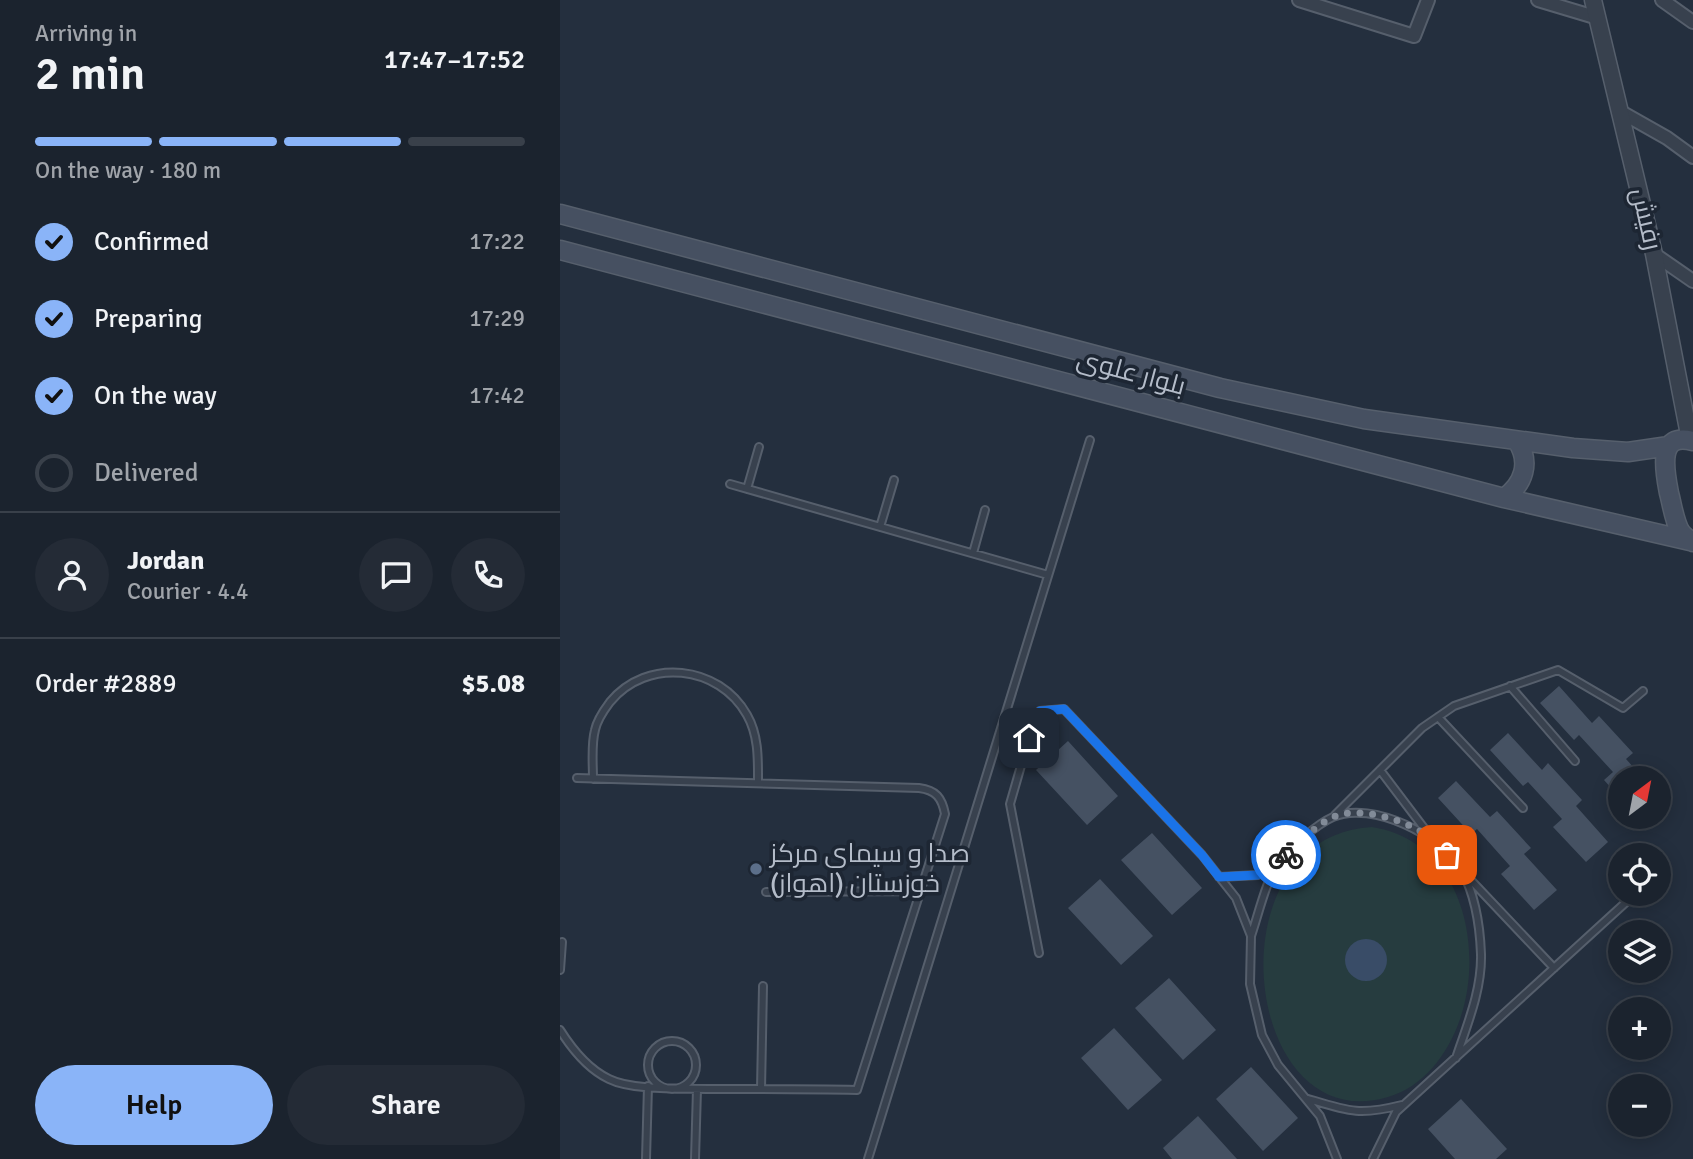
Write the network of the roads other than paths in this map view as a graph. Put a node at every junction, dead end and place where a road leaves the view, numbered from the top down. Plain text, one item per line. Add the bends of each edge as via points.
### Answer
1 (1300, 0) edge
2 (1428, 0) edge
3 (1538, 0) edge
4 (1593, 0) edge
5 (1662, 0) edge
6 (1598, 18) junction
7 (1693, 22) edge
8 (1622, 112) junction
9 (1693, 157) edge
10 (560, 214) edge
11 (560, 250) edge
12 (1654, 254) junction
13 (1693, 281) edge
14 (1688, 405) edge
15 (1090, 440) dead end
16 (1517, 440) junction
17 (1691, 440) edge
18 (1670, 446) junction
19 (759, 447) dead end
20 (894, 481) dead end
21 (730, 484) dead end
22 (747, 489) junction
23 (1504, 498) junction
24 (985, 510) dead end
25 (880, 527) junction
26 (1691, 541) edge
27 (973, 553) junction
28 (1048, 575) junction
29 (1510, 686) junction
30 (1643, 691) dead end
31 (1438, 717) junction
32 (1575, 761) dead end
33 (1380, 770) junction
34 (577, 778) dead end
35 (593, 779) junction
36 (758, 783) junction
37 (1523, 807) dead end
38 (1334, 816) junction
39 (1433, 839) junction
40 (1278, 863) junction
41 (1462, 870) junction
42 (1219, 877) junction
43 (921, 891) junction
44 (766, 892) dead end
45 (1622, 906) edge
46 (1251, 936) junction
47 (562, 942) dead end
48 (1039, 953) dead end
49 (1554, 968) junction
50 (560, 970) edge
51 (763, 986) dead end
52 (560, 1030) edge
53 (1456, 1058) junction
54 (648, 1086) junction
55 (671, 1088) junction
56 (697, 1089) junction
57 (761, 1089) junction
58 (1305, 1098) junction
59 (1404, 1104) junction
60 (646, 1159) edge
61 (695, 1159) edge
62 (868, 1159) edge
63 (1337, 1159) edge
64 (1373, 1159) edge

1 - 2 street via 1414,36
3 - 6 street
4 - 6 street, رفیش
5 - 7 street
6 - 8 street, رفیش
8 - 9 street
8 - 12 street, رفیش
10 - 16 main road, بلوار علوی via 1220,388 1364,419
11 - 23 main road, بلوار علوی
12 - 13 street
12 - 14 street, رفیش
14 - 17 street, رفیش
15 - 28 lane
16 - 18 main road, بلوار علوی via 1629,452
16 - 23 main road via 1524,471 1514,491
17 - 18 main road, بلوار علوی via 1678,440
18 - 26 main road via 1664,467 1672,505 1680,530
19 - 22 lane
20 - 25 lane
21 - 22 lane
22 - 25 lane
23 - 26 main road, بلوار علوی
24 - 27 lane
25 - 27 lane
27 - 28 lane
28 - 62 lane
29 - 30 lane via 1558,670 1623,708
29 - 31 lane via 1454,706
29 - 32 lane
31 - 33 lane
31 - 37 lane
33 - 38 lane
33 - 39 lane
34 - 35 lane
35 - 36 lane
35 - 36 lane via 594,731 606,707 635,681 673,671 711,680 741,705 757,740
36 - 43 lane via 930,789 943,803 945,814
38 - 39 lane via 1363,812 1403,822
38 - 40 lane
39 - 41 lane
40 - 42 lane via 1258,875
40 - 46 lane
41 - 49 lane
41 - 53 lane via 1473,901 1481,956 1475,999
42 - 46 lane via 1236,898
42 - 48 lane via 1064,709 1040,711 1010,804
43 - 44 lane
43 - 57 lane via 858,1090
45 - 49 lane
46 - 58 lane via 1250,984 1262,1035 1278,1065
47 - 50 lane
49 - 53 lane
51 - 57 lane
52 - 54 lane via 588,1064 610,1080
53 - 59 lane
54 - 55 lane
54 - 60 lane
55 - 55 lane via 656,1082 648,1061 655,1048 676,1041 690,1048 695,1071 686,1084
55 - 56 lane
56 - 57 lane
56 - 61 lane
58 - 59 lane via 1348,1111 1372,1112
58 - 63 lane via 1320,1116
59 - 64 lane

